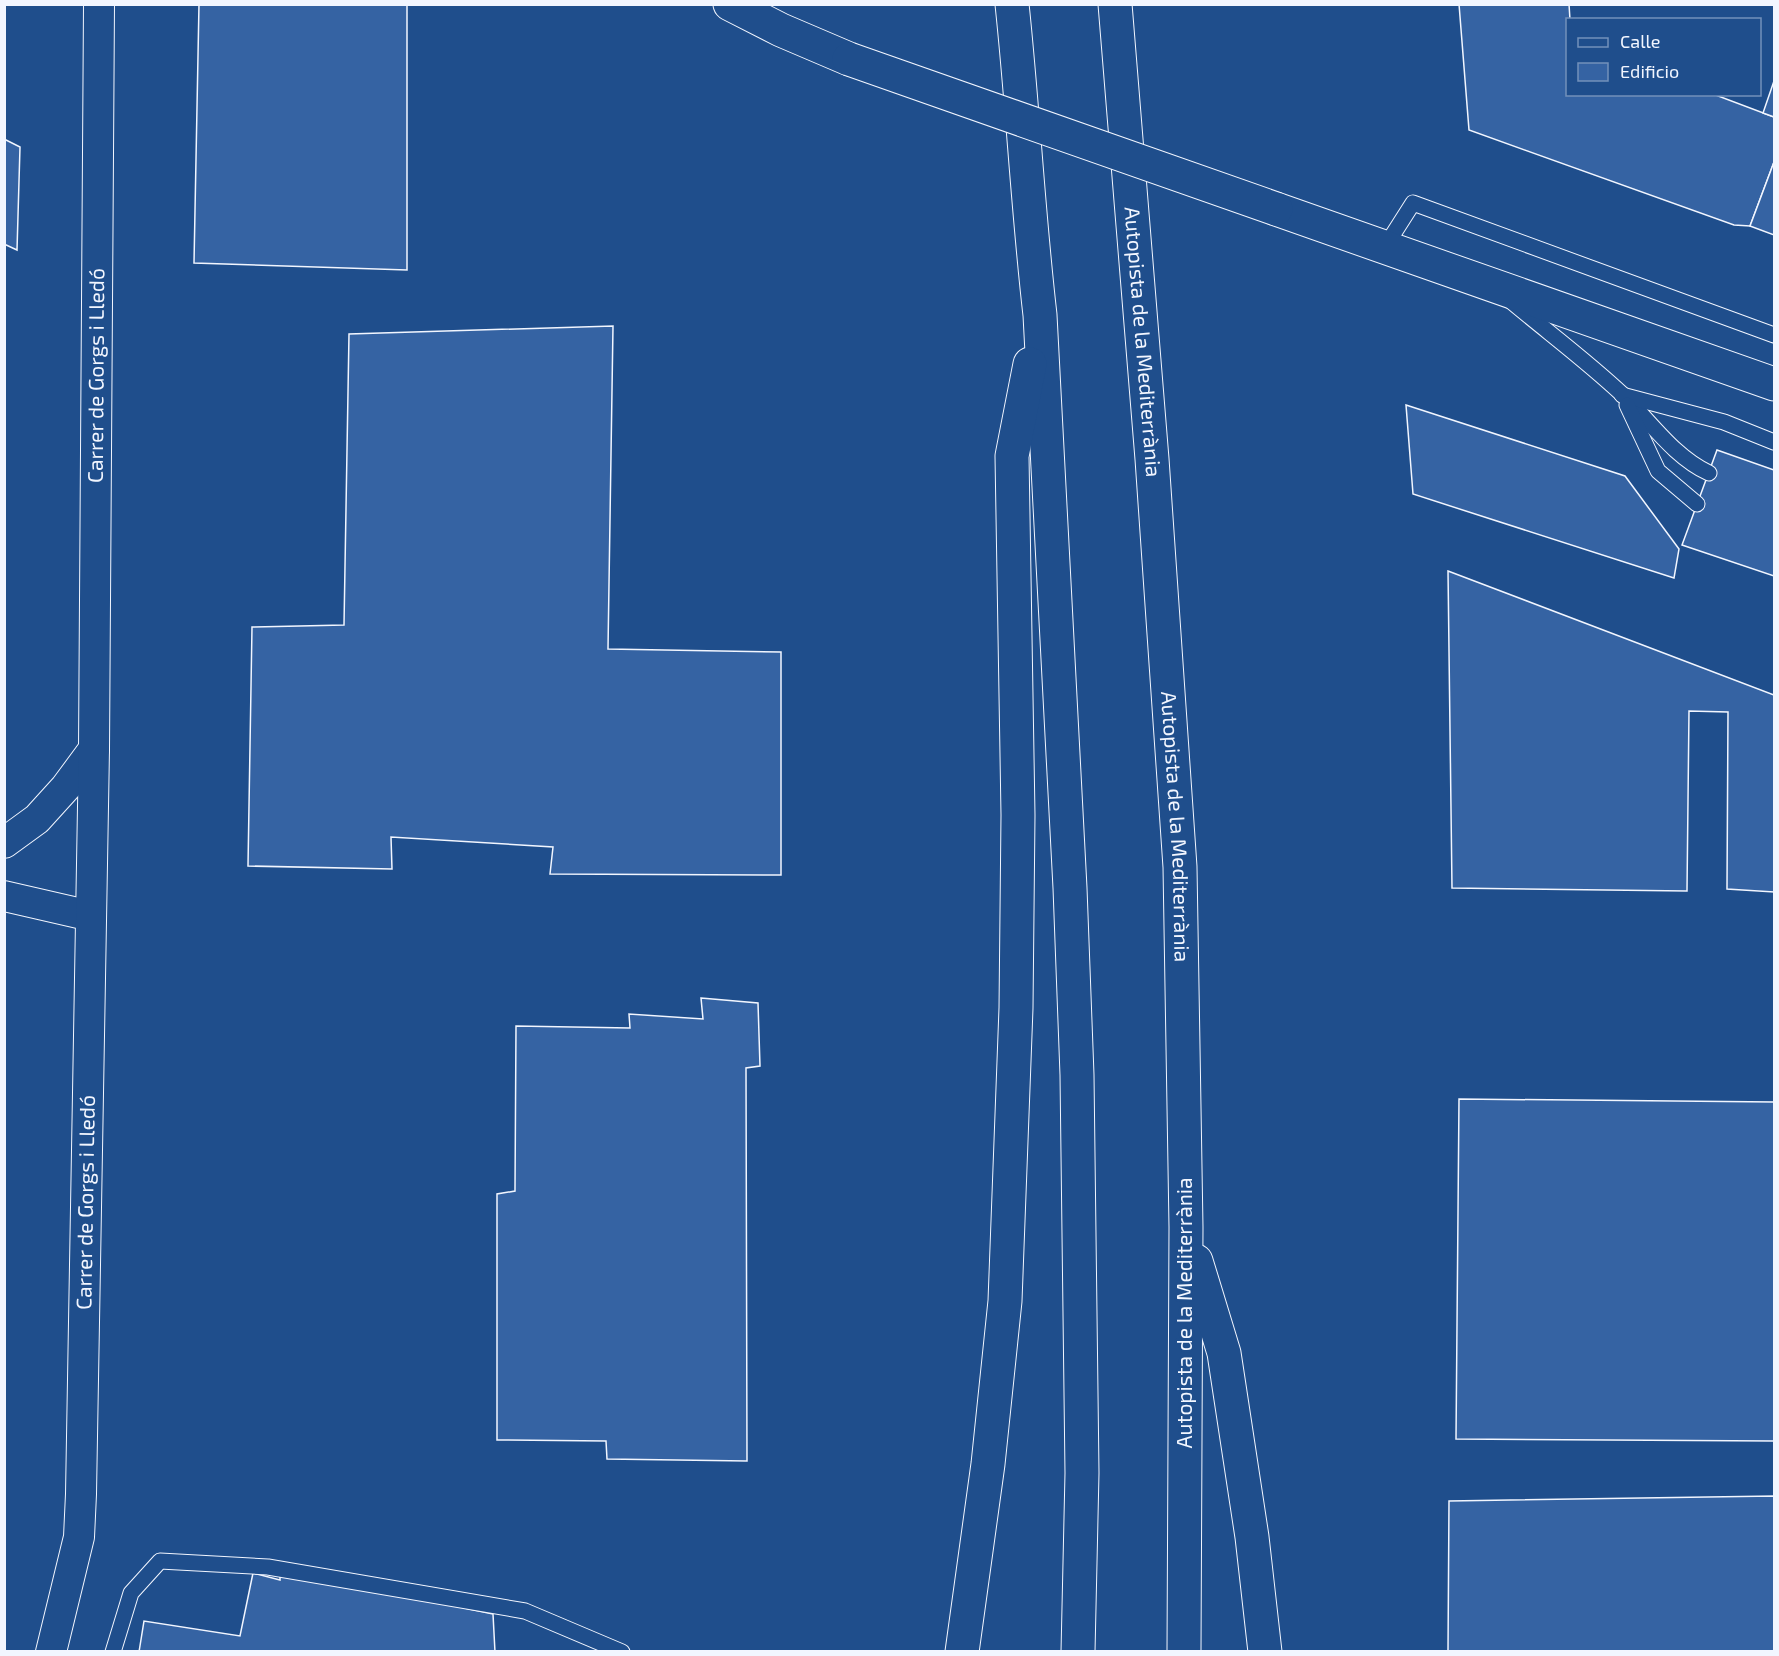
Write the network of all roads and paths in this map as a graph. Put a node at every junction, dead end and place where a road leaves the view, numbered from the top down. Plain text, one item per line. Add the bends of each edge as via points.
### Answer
1 (99, 4) edge
2 (1012, 4) edge
3 (1115, 4) edge
4 (739, 6) edge
5 (1385, 247) junction
6 (1491, 284) junction
7 (1040, 315) junction
8 (1774, 335) edge
9 (1774, 384) edge
10 (1622, 394) junction
11 (1774, 442) edge
12 (1709, 473) dead end
13 (1697, 504) dead end
14 (93, 749) junction
15 (4, 843) edge
16 (4, 896) edge
17 (91, 916) junction
18 (1186, 1227) junction
19 (51, 1652) edge
20 (113, 1652) edge
21 (622, 1652) edge
22 (962, 1652) edge
23 (1078, 1652) edge
24 (1184, 1652) edge
25 (1264, 1652) edge

1 - 14 street, Carrer de Gorgs i Lledó
2 - 7 main road
3 - 18 main road, Autopista de la Mediterrània via 1180,867
4 - 5 main road, bridge via 781,30 849,59
5 - 6 main road
5 - 8 lane via 1413,203
6 - 9 main road
6 - 10 lane
7 - 22 main road via 1012,456 1018,838 1005,1301
7 - 23 main road via 1077,1075 1082,1473
10 - 11 lane via 1724,422
10 - 12 lane via 1683,457
10 - 13 lane via 1658,471
14 - 15 street via 37,819
14 - 17 street, Carrer de Gorgs i Lledó
16 - 17 street
17 - 19 street, Carrer de Gorgs i Lledó via 79,1538
18 - 24 main road, Autopista de la Mediterrània
18 - 25 main road via 1224,1353 1252,1537
20 - 21 lane via 131,1593 160,1561 268,1567 525,1611

